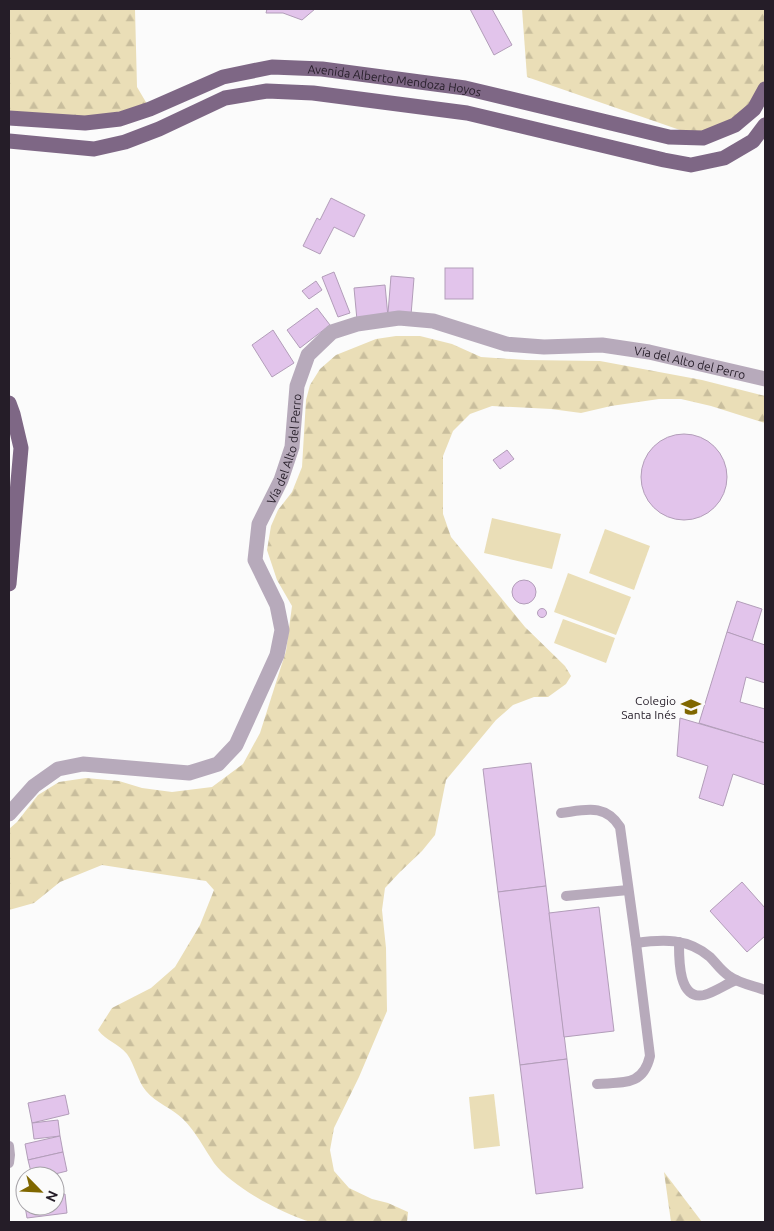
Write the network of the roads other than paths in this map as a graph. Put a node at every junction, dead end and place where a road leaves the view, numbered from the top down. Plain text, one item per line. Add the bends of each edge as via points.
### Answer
1 (765, 89) edge
2 (9, 118) edge
3 (765, 125) edge
4 (9, 141) edge
5 (765, 379) edge
6 (9, 403) edge
7 (9, 584) edge
8 (561, 813) dead end
9 (9, 814) edge
10 (628, 890) junction
11 (566, 896) dead end
12 (679, 942) junction
13 (636, 943) junction
14 (736, 980) junction
15 (765, 990) edge
16 (598, 1084) dead end
17 (9, 1146) edge
18 (9, 1163) edge

1 - 2 main road, Avenida Alberto Mendoza Hoyos via 754,109 735,125 703,138 670,137 465,88 322,69 272,68 223,77 120,119 85,123
3 - 4 main road, Avenida Alberto Mendoza Hoyos via 753,141 724,158 691,165 467,113 313,93 267,92 225,98 124,142 94,149
5 - 9 street, Vía del Alto del Perro via 649,352 602,345 544,347 506,344 433,321 399,318 358,324 332,332 308,355 297,386 292,447 281,480 259,524 255,560 276,605 282,630 277,655 236,745 218,764 188,773 83,764 58,769 34,786
6 - 7 main road via 21,448
8 - 10 lane via 597,809 615,819 620,827
10 - 11 lane
10 - 13 lane
12 - 13 lane via 659,939
12 - 14 lane via 700,950
12 - 14 lane via 682,979 689,991 705,995
13 - 16 lane via 650,1056 648,1065 635,1081
14 - 15 lane
17 - 18 lane

